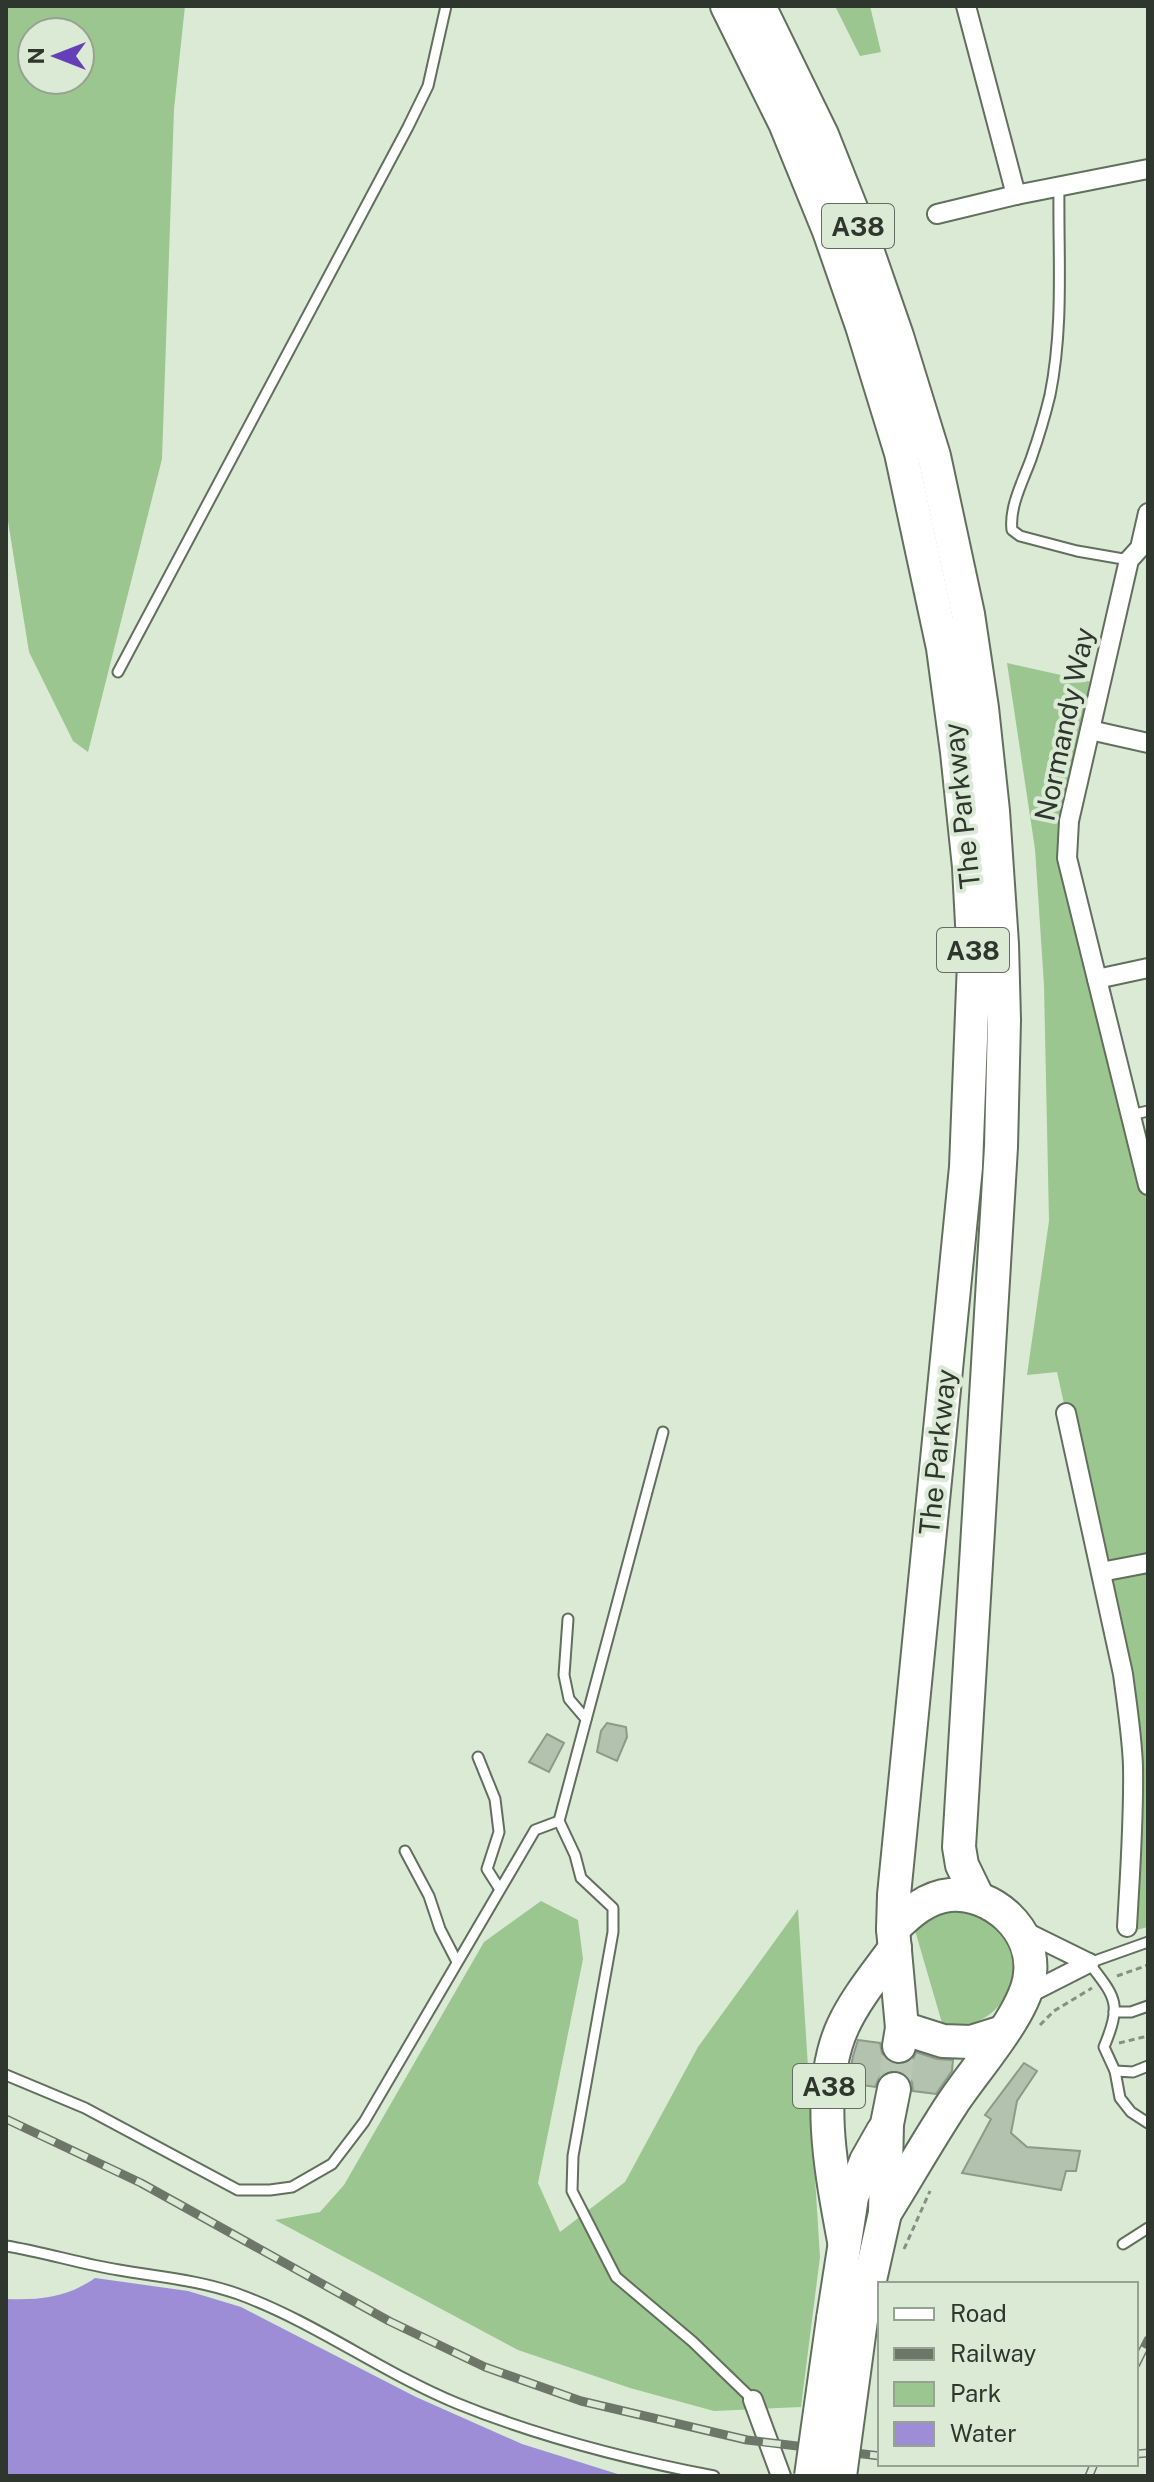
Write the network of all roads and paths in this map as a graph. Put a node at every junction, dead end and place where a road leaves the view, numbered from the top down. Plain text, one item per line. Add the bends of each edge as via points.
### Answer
1 (446, 6) edge
2 (727, 6) edge
3 (759, 6) edge
4 (966, 6) edge
5 (1148, 169) edge
6 (1059, 186) junction
7 (1016, 195) junction
8 (937, 214) dead end
9 (1148, 513) edge
10 (1139, 552) edge
11 (118, 672) dead end
12 (1090, 730) junction
13 (1148, 743) edge
14 (1148, 968) edge
15 (1097, 979) junction
16 (1139, 1113) edge
17 (1148, 1185) edge
18 (1066, 1413) dead end
19 (663, 1432) dead end
20 (1148, 1563) edge
21 (1101, 1572) junction
22 (568, 1619) dead end
23 (586, 1719) junction
24 (478, 1757) dead end
25 (559, 1821) junction
26 (405, 1851) dead end
27 (499, 1888) junction
28 (978, 1898) junction
29 (1127, 1927) dead end
30 (1019, 1929) junction
31 (894, 1939) junction
32 (1148, 1942) edge
33 (456, 1960) junction
34 (1089, 1963) junction
35 (1148, 1965) edge
36 (1103, 1981) junction
37 (1026, 1995) junction
38 (1148, 2006) edge
39 (1114, 2012) junction
40 (1017, 2033) junction
41 (1148, 2036) edge
42 (1104, 2047) junction
43 (1148, 2066) edge
44 (1115, 2071) junction
45 (6, 2075) edge
46 (894, 2089) tunnel mouth
47 (1148, 2123) edge
48 (887, 2124) junction
49 (934, 2183) dead end
50 (885, 2213) junction
51 (1148, 2228) edge
52 (844, 2241) junction
53 (1123, 2244) dead end
54 (6, 2246) edge
55 (903, 2252) dead end
56 (847, 2320) junction
57 (753, 2400) joint
58 (714, 2476) edge
59 (781, 2476) edge
60 (811, 2476) edge
61 (840, 2476) edge

1 - 11 lane via 422,99
2 - 31 highway, The Parkway / A38 via 785,123 829,231 901,453 943,648 969,867 974,962 966,1167 897,1863
3 - 28 highway, The Parkway / A38 via 822,135 897,336 943,495 982,708 1004,1020 959,1847
4 - 7 street
5 - 6 street
6 - 7 street
6 - 10 lane via 1058,333 1049,395 1012,530 1077,551
7 - 8 street
9 - 10 street, Normandy Way
10 - 12 street, Normandy Way
12 - 13 street
12 - 15 street, Normandy Way via 1069,821 1067,858
14 - 15 street
15 - 16 street, Normandy Way
16 - 17 street, Normandy Way
18 - 21 street
19 - 23 lane
20 - 21 street
21 - 29 street via 1123,1674 1133,1764 1137,1883
22 - 23 lane via 564,1675 569,1699
23 - 25 lane
24 - 27 lane via 495,1799 499,1832 487,1869
25 - 27 lane via 535,1830
25 - 57 lane via 581,1878 613,1908 573,2156 572,2191 616,2277
26 - 33 lane
27 - 33 lane
28 - 30 highway
28 - 31 highway via 949,1895 929,1901 909,1913
30 - 34 street
30 - 37 highway via 1030,1961
31 - 40 highway via 901,2037 971,2042
31 - 52 highway, A38 via 842,2029 833,2061 829,2128
32 - 34 lane
33 - 45 lane via 364,2122 332,2164 292,2187 238,2190 85,2108
34 - 36 lane
34 - 37 street
35 - 36 path
36 - 39 lane
36 - 40 path
37 - 40 highway
38 - 39 lane
39 - 42 lane
40 - 50 highway, A38 via 953,2102
41 - 42 path
42 - 44 lane
43 - 44 lane
44 - 47 lane via 1120,2098
46 - 48 highway, A38
48 - 50 highway, A38
48 - 52 highway, A38 via 852,2197
49 - 55 path
50 - 56 highway, A38
51 - 53 lane
52 - 56 highway, A38
54 - 58 lane via 186,2279 238,2294 456,2403 573,2444
56 - 60 highway, A38, bridge
56 - 61 highway, A38, bridge
57 - 59 street

